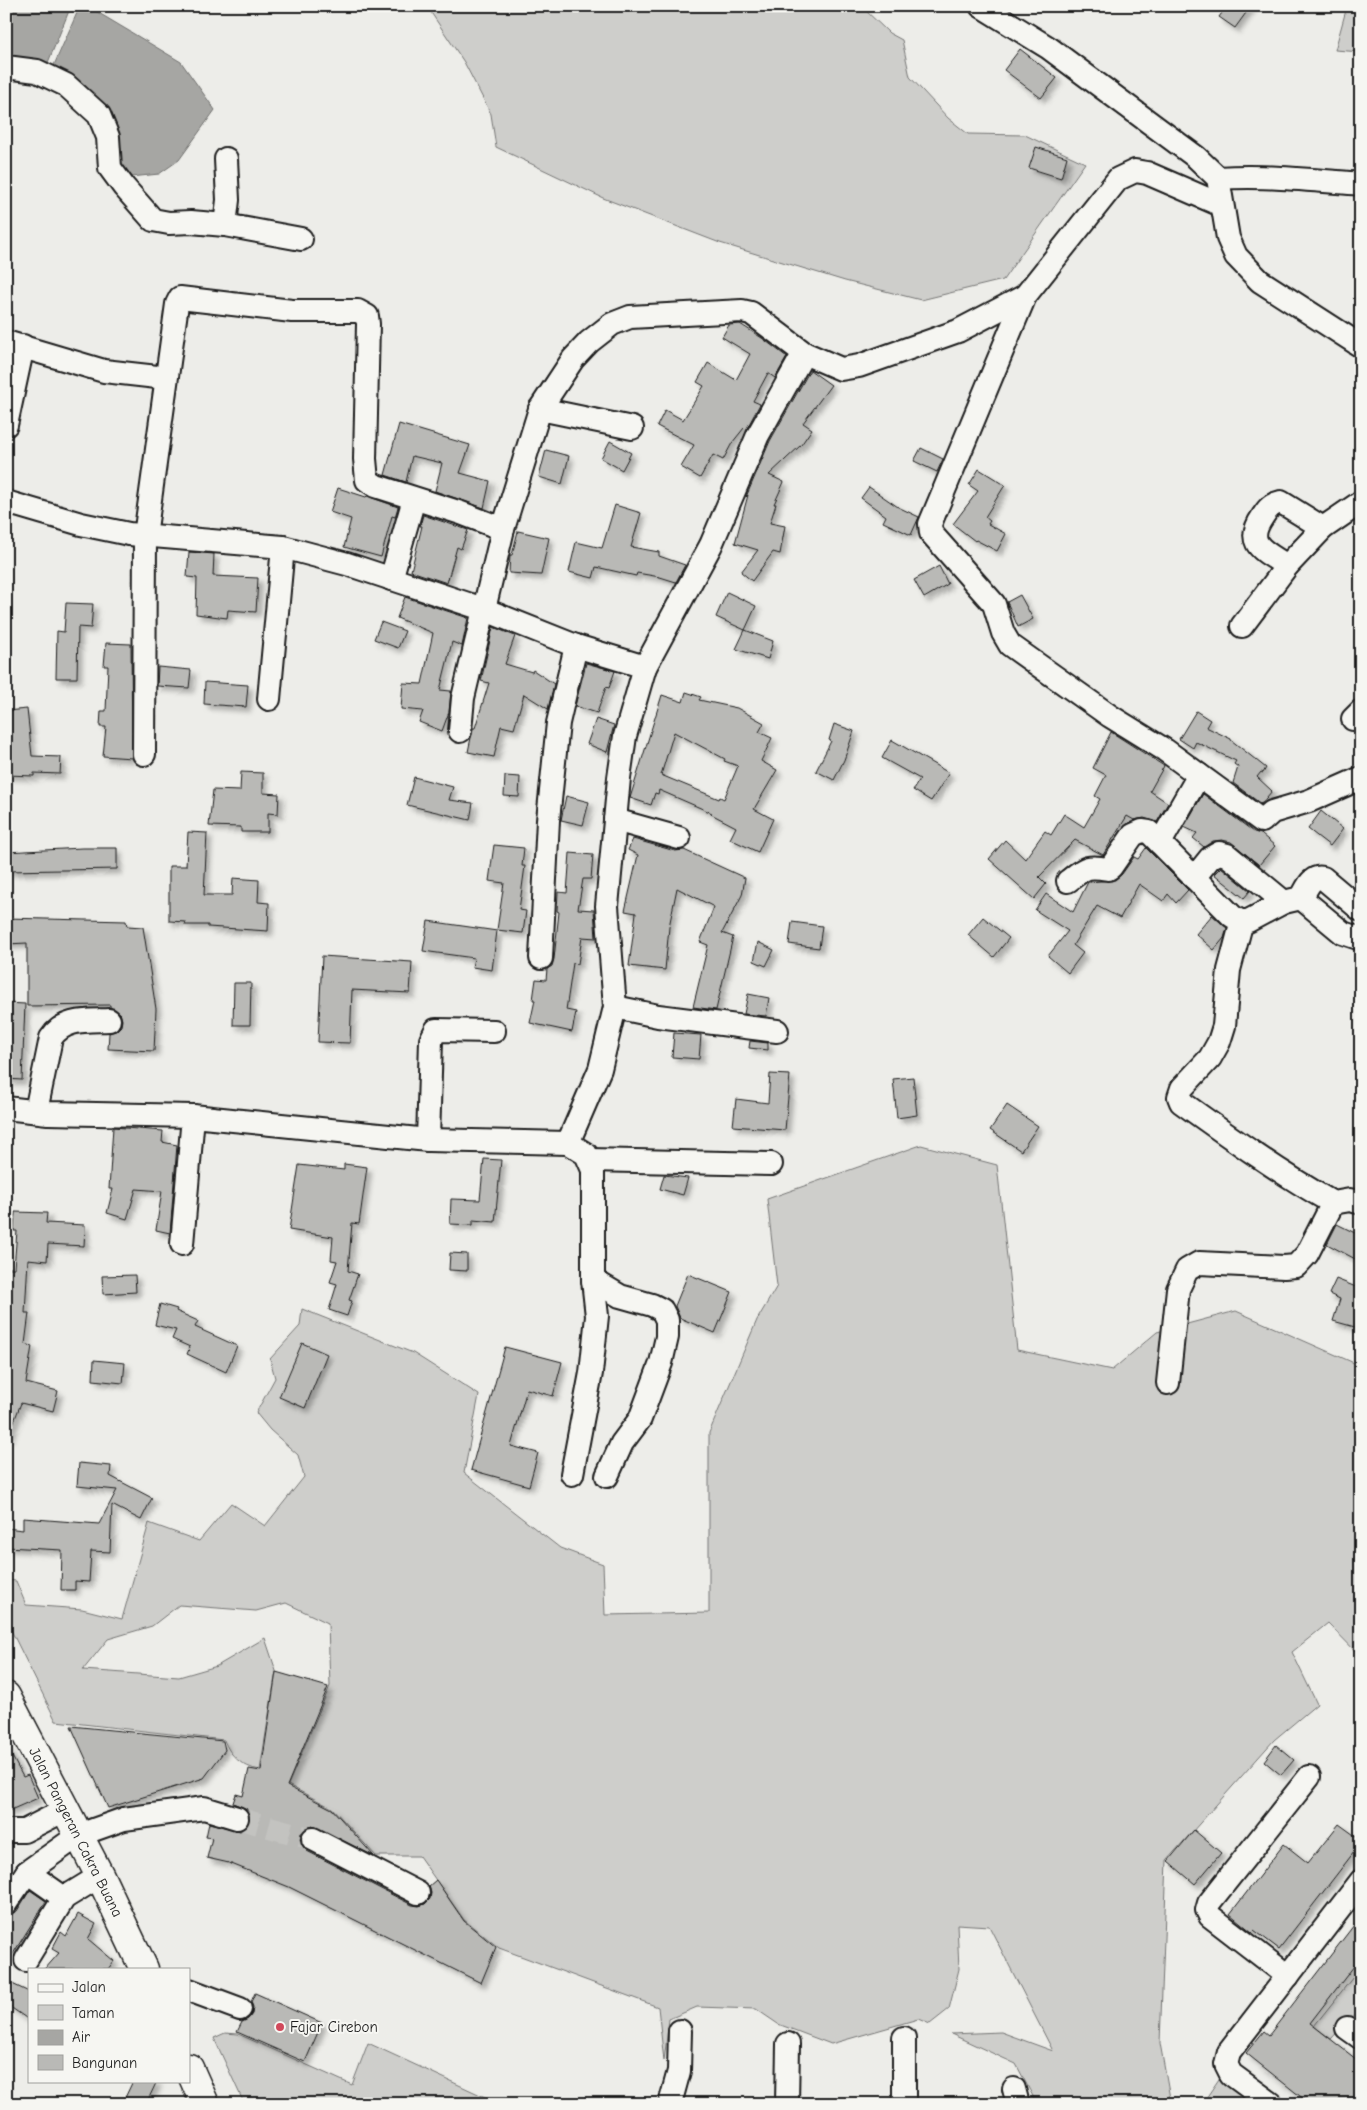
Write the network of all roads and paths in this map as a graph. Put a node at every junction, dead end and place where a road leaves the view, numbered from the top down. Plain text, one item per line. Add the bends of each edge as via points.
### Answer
1 (981, 6) edge
2 (6, 67) edge
3 (226, 159) dead end
4 (1218, 178) junction
5 (1361, 184) edge
6 (1221, 205) junction
7 (225, 225) junction
8 (301, 239) dead end
9 (1025, 296) junction
10 (14, 344) edge
11 (1361, 346) edge
12 (804, 352) junction
13 (166, 378) junction
14 (540, 409) junction
15 (6, 425) edge
16 (632, 428) dead end
17 (414, 499) junction
18 (6, 502) edge
19 (1361, 502) edge
20 (1323, 528) junction
21 (503, 529) junction
22 (144, 536) junction
23 (283, 547) junction
24 (1287, 566) junction
25 (391, 579) junction
26 (483, 609) junction
27 (1242, 626) dead end
28 (576, 646) junction
29 (645, 667) junction
30 (269, 699) dead end
31 (460, 731) dead end
32 (144, 754) dead end
33 (1199, 775) junction
34 (1361, 778) edge
35 (615, 820) junction
36 (678, 838) dead end
37 (1160, 843) junction
38 (1194, 878) junction
39 (1068, 881) dead end
40 (1292, 900) junction
41 (1361, 910) edge
42 (1242, 921) junction
43 (1361, 939) edge
44 (540, 958) dead end
45 (615, 1007) junction
46 (109, 1020) dead end
47 (494, 1031) dead end
48 (777, 1031) dead end
49 (6, 1108) edge
50 (36, 1112) junction
51 (193, 1116) junction
52 (428, 1140) junction
53 (568, 1143) junction
54 (590, 1160) junction
55 (770, 1164) dead end
56 (1333, 1203) junction
57 (1361, 1203) edge
58 (182, 1244) dead end
59 (594, 1280) junction
60 (1168, 1382) dead end
61 (572, 1474) dead end
62 (607, 1476) dead end
63 (6, 1696) edge
64 (1309, 1778) dead end
65 (65, 1810) junction
66 (237, 1818) tunnel mouth
67 (6, 1831) edge
68 (79, 1835) junction
69 (313, 1839) tunnel mouth
70 (27, 1872) junction
71 (100, 1876) junction
72 (1361, 1881) edge
73 (418, 1893) dead end
74 (64, 1898) junction
75 (6, 1903) edge
76 (26, 1960) dead end
77 (144, 1968) edge
78 (1288, 1976) junction
79 (190, 1990) edge
80 (240, 2009) dead end
81 (680, 2031) dead end
82 (904, 2038) dead end
83 (788, 2044) dead end
84 (190, 2070) edge
85 (204, 2104) edge
86 (670, 2104) edge
87 (787, 2104) edge
88 (904, 2104) edge
89 (1272, 2104) edge

1 - 4 street via 1049,48 1196,157
2 - 7 street via 37,71 59,82 99,115 108,137 110,168 153,220
3 - 7 street via 228,200
4 - 5 street via 1300,178
4 - 6 street
6 - 9 street via 1147,173 1135,171 1126,174 1118,179
6 - 11 street via 1228,238 1236,256 1248,270
7 - 8 street
9 - 12 street via 958,331 850,368
9 - 33 street via 930,524 931,532 994,604 1010,644
10 - 13 street via 104,371
10 - 15 street
12 - 14 street via 752,313 630,317 612,324 589,342
12 - 29 street via 758,435 711,545
13 - 17 street via 180,298 292,311 358,312 367,316 367,480
13 - 22 street
14 - 16 street
14 - 21 street
17 - 21 street
17 - 25 street
18 - 22 street via 81,524
19 - 20 street
20 - 24 street
20 - 24 street via 1281,502 1268,509 1255,528 1255,539 1262,549
21 - 26 street
22 - 23 street
22 - 32 street
23 - 25 street
23 - 30 street
24 - 27 street
25 - 26 street
26 - 28 street
26 - 31 street via 463,698
28 - 29 street
28 - 44 street via 557,733
29 - 35 street via 625,736
33 - 34 street via 1262,821 1272,812 1309,801
33 - 37 street
35 - 36 street
35 - 45 street via 607,906
37 - 38 street
37 - 39 street via 1149,832 1137,832 1111,867 1086,867
38 - 40 street via 1210,858 1219,853 1228,855
38 - 42 street via 1232,916
40 - 41 street via 1318,877 1324,878
40 - 42 street
40 - 43 street via 1342,933
42 - 56 street via 1229,970 1224,1026 1219,1042 1210,1058 1182,1088 1179,1097 1181,1102 1246,1149
45 - 48 street via 658,1016
45 - 53 street via 600,1069
46 - 50 street via 74,1021 56,1030 50,1038
47 - 52 street via 436,1030 430,1040
49 - 50 street
50 - 51 street
51 - 52 street
51 - 58 street
52 - 53 street
53 - 54 street via 582,1150
54 - 55 street
54 - 59 street via 594,1176
56 - 57 street via 1350,1200
56 - 60 street via 1306,1254 1296,1266 1199,1263 1188,1270 1178,1289
59 - 61 street via 597,1316 591,1373
59 - 62 street via 620,1296 662,1310 667,1320 661,1363 640,1419 622,1443
63 - 65 main road, Jalan Pangeran Cakra Buana
64 - 78 street via 1209,1903 1207,1910 1210,1916
65 - 67 street via 24,1831
65 - 68 main road, Jalan Pangeran Cakra Buana
66 - 68 street via 204,1808 124,1819
68 - 70 street
68 - 71 main road, Jalan Pangeran Cakra Buana
69 - 73 street
70 - 74 street
70 - 75 street
71 - 74 street
71 - 77 main road, Jalan Pangeran Cakra Buana
72 - 78 street
74 - 76 street
78 - 89 street via 1229,2052 1226,2064 1231,2074
79 - 80 street
81 - 86 street via 679,2071
82 - 88 street
83 - 87 street
84 - 85 main road

